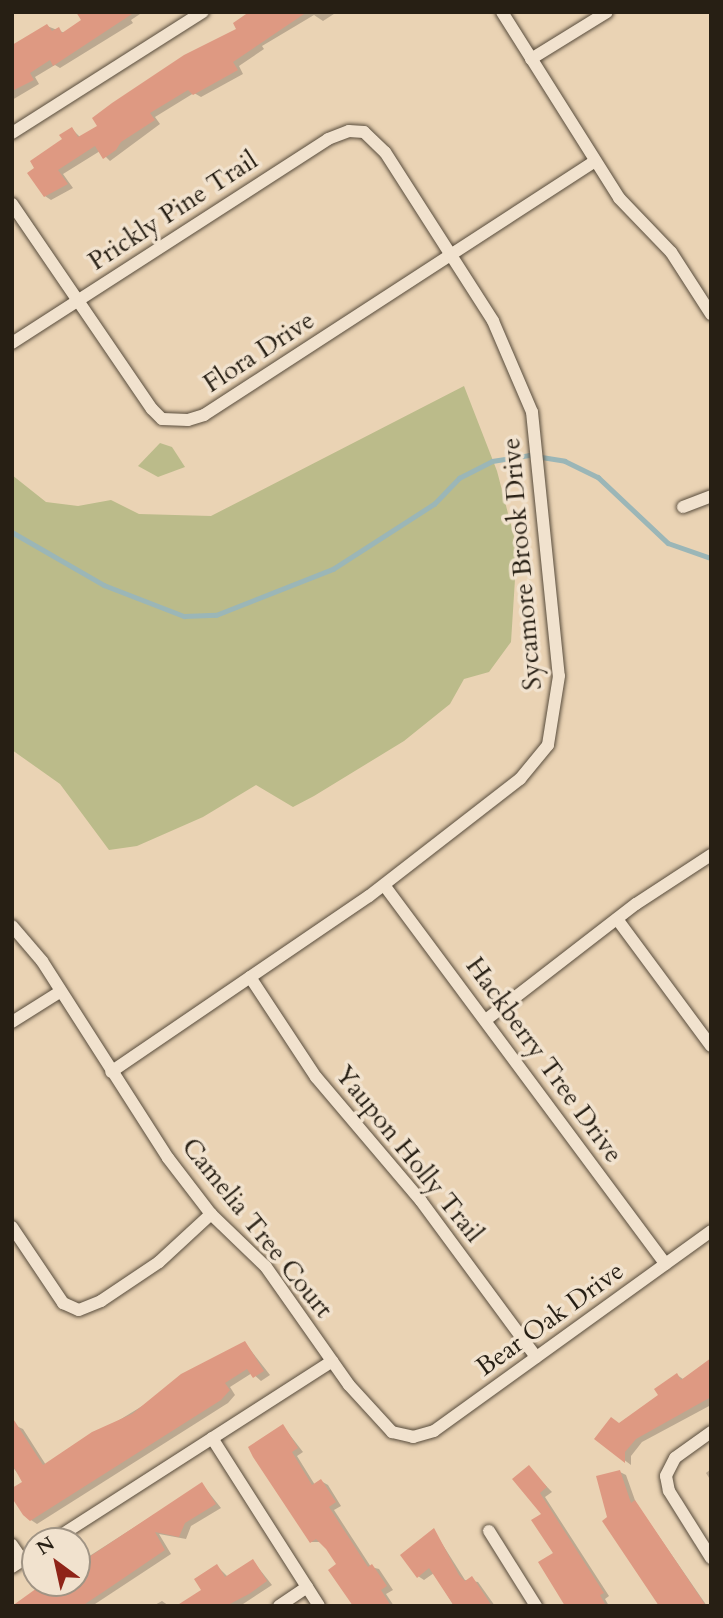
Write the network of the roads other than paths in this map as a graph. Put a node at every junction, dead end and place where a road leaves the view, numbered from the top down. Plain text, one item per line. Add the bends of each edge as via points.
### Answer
1 (204, 12) edge
2 (502, 12) edge
3 (607, 12) edge
4 (531, 60) junction
5 (364, 132) joint
6 (12, 133) edge
7 (595, 161) junction
8 (12, 204) edge
9 (449, 255) junction
10 (78, 300) junction
11 (711, 314) edge
12 (12, 343) edge
13 (711, 496) edge
14 (683, 507) dead end
15 (711, 855) edge
16 (384, 885) junction
17 (617, 919) junction
18 (12, 926) edge
19 (250, 977) junction
20 (58, 993) junction
21 (486, 1020) junction
22 (12, 1022) edge
23 (711, 1046) edge
24 (111, 1072) junction
25 (211, 1214) junction
26 (12, 1227) edge
27 (711, 1231) edge
28 (665, 1264) junction
29 (536, 1357) junction
30 (332, 1361) junction
31 (711, 1432) edge
32 (413, 1437) joint
33 (212, 1438) junction
34 (74, 1527) edge
35 (489, 1531) dead end
36 (12, 1545) edge
37 (711, 1558) edge
38 (17, 1564) edge
39 (307, 1587) junction
40 (279, 1606) edge
41 (319, 1606) edge
42 (536, 1606) edge

1 - 6 street
2 - 4 street
3 - 4 street
4 - 7 street
5 - 9 street, Sycamore Brook Drive via 385,152
5 - 10 street, Prickly Pine Trail via 349,131 328,139
7 - 9 street, Flora Drive
7 - 11 street via 632,215 671,252
8 - 10 street, Flora Drive
9 - 10 street, Flora Drive via 204,415 188,419 162,418 152,409
9 - 16 street, Sycamore Brook Drive via 510,353 531,412 559,676 548,745 520,779
10 - 12 street, Prickly Pine Trail
13 - 14 street
15 - 17 street
16 - 19 street, Sycamore Brook Drive
16 - 21 street, Hackberry Tree Drive
17 - 21 street
17 - 23 street
18 - 20 street, Camelia Tree Court via 42,961
19 - 24 street, Sycamore Brook Drive
19 - 29 street, Yaupon Holly Trail via 316,1077 421,1201
20 - 22 street
20 - 24 street, Camelia Tree Court
21 - 28 street, Hackberry Tree Drive
24 - 25 street, Camelia Tree Court
25 - 26 street via 159,1262 101,1301 79,1310 63,1303
25 - 30 street, Camelia Tree Court via 266,1267
27 - 28 street, Bear Oak Drive
28 - 29 street, Bear Oak Drive
29 - 32 street, Bear Oak Drive via 434,1431
30 - 32 street, Camelia Tree Court via 392,1432
30 - 33 street
31 - 37 street via 675,1458 666,1476 668,1491
33 - 34 street
33 - 39 street
35 - 42 street
36 - 38 street
39 - 40 street
39 - 41 street

